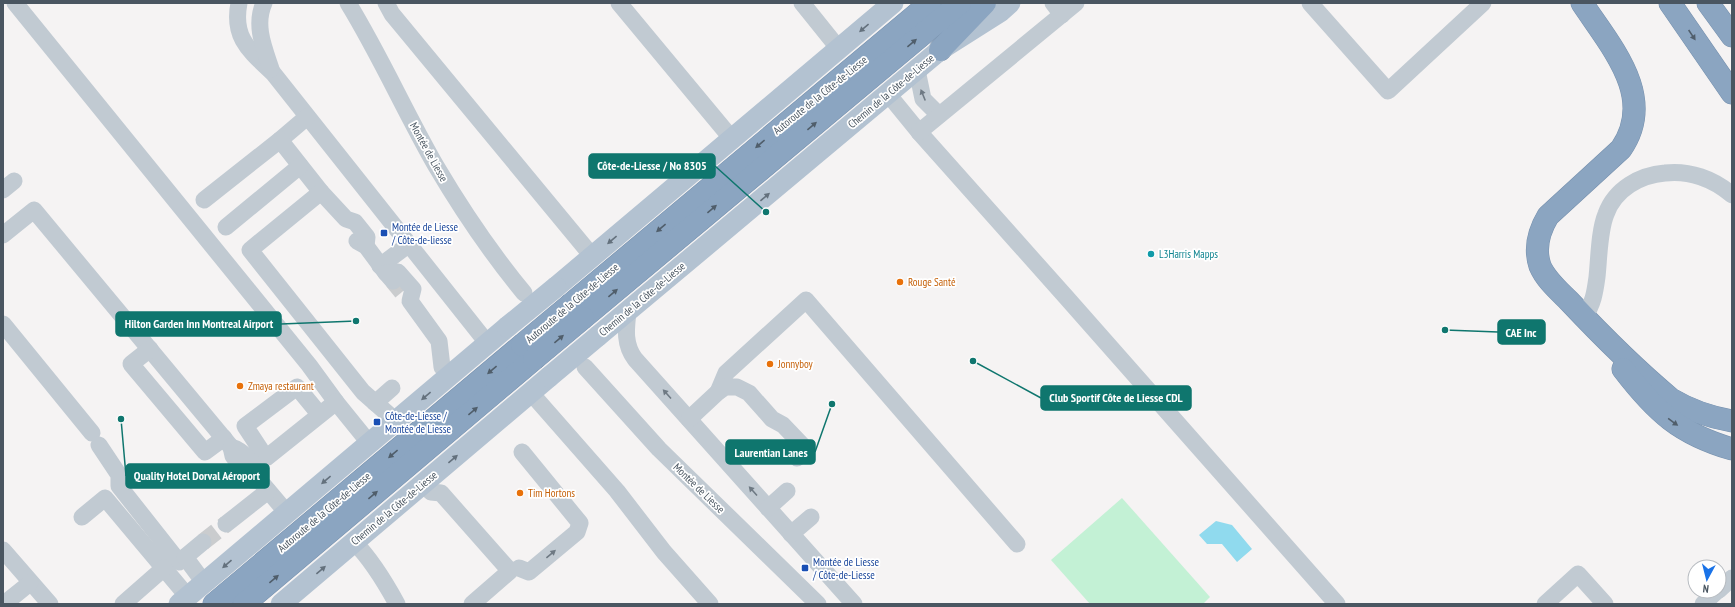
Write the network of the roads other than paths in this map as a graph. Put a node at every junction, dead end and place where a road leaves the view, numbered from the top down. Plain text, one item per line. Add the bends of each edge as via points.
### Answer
1 (15, 3) edge
2 (239, 3) edge
3 (264, 3) edge
4 (348, 3) edge
5 (619, 3) edge
6 (802, 3) edge
7 (893, 3) edge
8 (930, 3) edge
9 (960, 3) edge
10 (986, 3) edge
11 (1010, 3) edge
12 (1076, 3) edge
13 (1310, 3) edge
14 (1483, 3) edge
15 (1582, 3) edge
16 (1670, 3) edge
17 (1708, 3) edge
18 (389, 8) edge
19 (1058, 9) edge
20 (1732, 36) edge
21 (839, 49) junction
22 (940, 50) junction
23 (917, 70) junction
24 (272, 73) junction
25 (1732, 93) edge
26 (888, 94) junction
27 (939, 115) junction
28 (307, 117) junction
29 (919, 132) junction
30 (732, 139) junction
31 (280, 140) junction
32 (300, 166) junction
33 (321, 192) junction
34 (1732, 195) edge
35 (204, 200) dead end
36 (226, 227) dead end
37 (3, 235) edge
38 (408, 245) junction
39 (592, 256) junction
40 (394, 283) junction
41 (524, 293) dead end
42 (577, 311) junction
43 (628, 312) junction
44 (1584, 317) junction
45 (3, 324) edge
46 (488, 344) junction
47 (150, 350) junction
48 (528, 352) junction
49 (585, 367) dead end
50 (450, 376) junction
51 (392, 388) dead end
52 (718, 392) junction
53 (531, 393) junction
54 (336, 402) junction
55 (375, 403) junction
56 (320, 415) dead end
57 (689, 419) junction
58 (1732, 421) edge
59 (395, 422) junction
60 (227, 442) junction
61 (370, 444) junction
62 (1732, 449) edge
63 (522, 452) dead end
64 (797, 458) dead end
65 (423, 484) junction
66 (264, 486) junction
67 (787, 491) dead end
68 (768, 508) junction
69 (287, 513) junction
70 (82, 517) dead end
71 (811, 517) dead end
72 (226, 524) tunnel mouth
73 (791, 534) junction
74 (150, 539) junction
75 (203, 542) tunnel mouth
76 (354, 542) junction
77 (1017, 544) dead end
78 (3, 550) edge
79 (664, 552) junction
80 (185, 557) junction
81 (164, 568) junction
82 (519, 568) dead end
83 (30, 583) junction
84 (205, 584) junction
85 (184, 600) edge
86 (4, 604) edge
87 (50, 604) edge
88 (123, 604) edge
89 (214, 604) edge
90 (244, 604) edge
91 (281, 604) edge
92 (397, 604) edge
93 (472, 604) edge
94 (696, 604) edge
95 (710, 604) edge
96 (818, 604) edge
97 (854, 604) edge
98 (1337, 604) edge
99 (1545, 604) edge
100 (1605, 604) edge

1 - 54 street via 309,365
2 - 24 street via 237,21 241,38
3 - 24 street via 260,33
4 - 41 street, Montée de Liesse via 455,197
5 - 30 street
6 - 21 street
7 -> 21 main road
8 -> 42 highway, Autoroute de la Côte-de-Liesse
42 -> 9 highway, Autoroute de la Côte-de-Liesse
10 - 22 highway
11 - 22 main road, Chemin de la Côte-de-Liesse
12 - 19 street
13 - 14 street via 1388,91
15 - 44 highway via 1627,74 1635,109 1631,131 1621,149 1552,212 1539,235 1538,255 1544,273
16 -> 25 highway
17 - 20 highway
18 - 39 street
19 - 27 street
21 - 30 main road
22 - 23 main road, Chemin de la Côte-de-Liesse
23 - 26 main road, Chemin de la Côte-de-Liesse
27 -> 23 street via 924,99
24 - 28 street
26 - 29 street
43 -> 26 main road, Chemin de la Côte-de-Liesse
27 - 29 street
28 - 31 street
28 - 38 street
29 - 98 street
30 -> 39 main road
31 - 32 street
31 - 35 street
32 - 33 street
32 - 36 street
33 - 40 street via 346,219 347,228 366,246
33 - 55 street via 250,250 363,392
34 - 44 street via 1710,180 1678,172 1656,174 1636,180 1624,189 1615,198 1605,216 1594,294
37 - 47 street via 34,210
38 - 40 street
38 - 46 street
39 - 46 main road, bridge
40 - 50 street via 439,341 442,367
42 - 48 highway, Autoroute de la Côte-de-Liesse, bridge
43 - 53 main road, Chemin de la Côte-de-Liesse, bridge
57 -> 43 street via 629,350 626,337
44 - 58 highway via 1671,399 1700,414
44 -> 62 highway via 1653,406 1684,430
45 - 74 street via 95,439 119,475 119,486
46 - 50 main road
47 - 60 street
47 - 60 street via 131,364 205,452
48 -> 89 highway, Autoroute de la Côte-de-Liesse
90 -> 48 highway, Autoroute de la Côte-de-Liesse
49 - 96 street, Montée de Liesse via 659,449
50 -> 59 main road
51 - 55 street
52 - 57 street
52 - 64 street via 725,387 737,387 749,393 772,419 783,425 804,447 804,452
52 - 77 street via 726,373 806,300
65 -> 53 main road, Chemin de la Côte-de-Liesse
53 - 79 street via 617,491
54 - 56 street
54 - 61 street
55 - 59 street
68 -> 57 street
59 - 61 main road
60 - 66 street via 239,449 260,474
61 -> 69 main road
82 -> 63 street via 529,572 577,532 580,524
65 - 76 main road, Chemin de la Côte-de-Liesse
65 - 93 street via 431,492 441,493 510,571
66 - 69 street
66 - 72 street
67 - 68 street
68 - 73 street
69 -> 84 main road
70 - 74 street via 105,498
71 - 73 street
73 - 97 street
74 - 80 street via 179,562
74 - 81 street
75 - 80 street
91 -> 76 main road, Chemin de la Côte-de-Liesse
76 - 92 street via 362,549
78 - 83 street
79 - 94 street
79 - 95 street
80 - 84 street
81 - 85 street
81 - 88 street
83 - 86 street
83 - 87 street
84 - 85 main road
99 - 100 street via 1578,574

